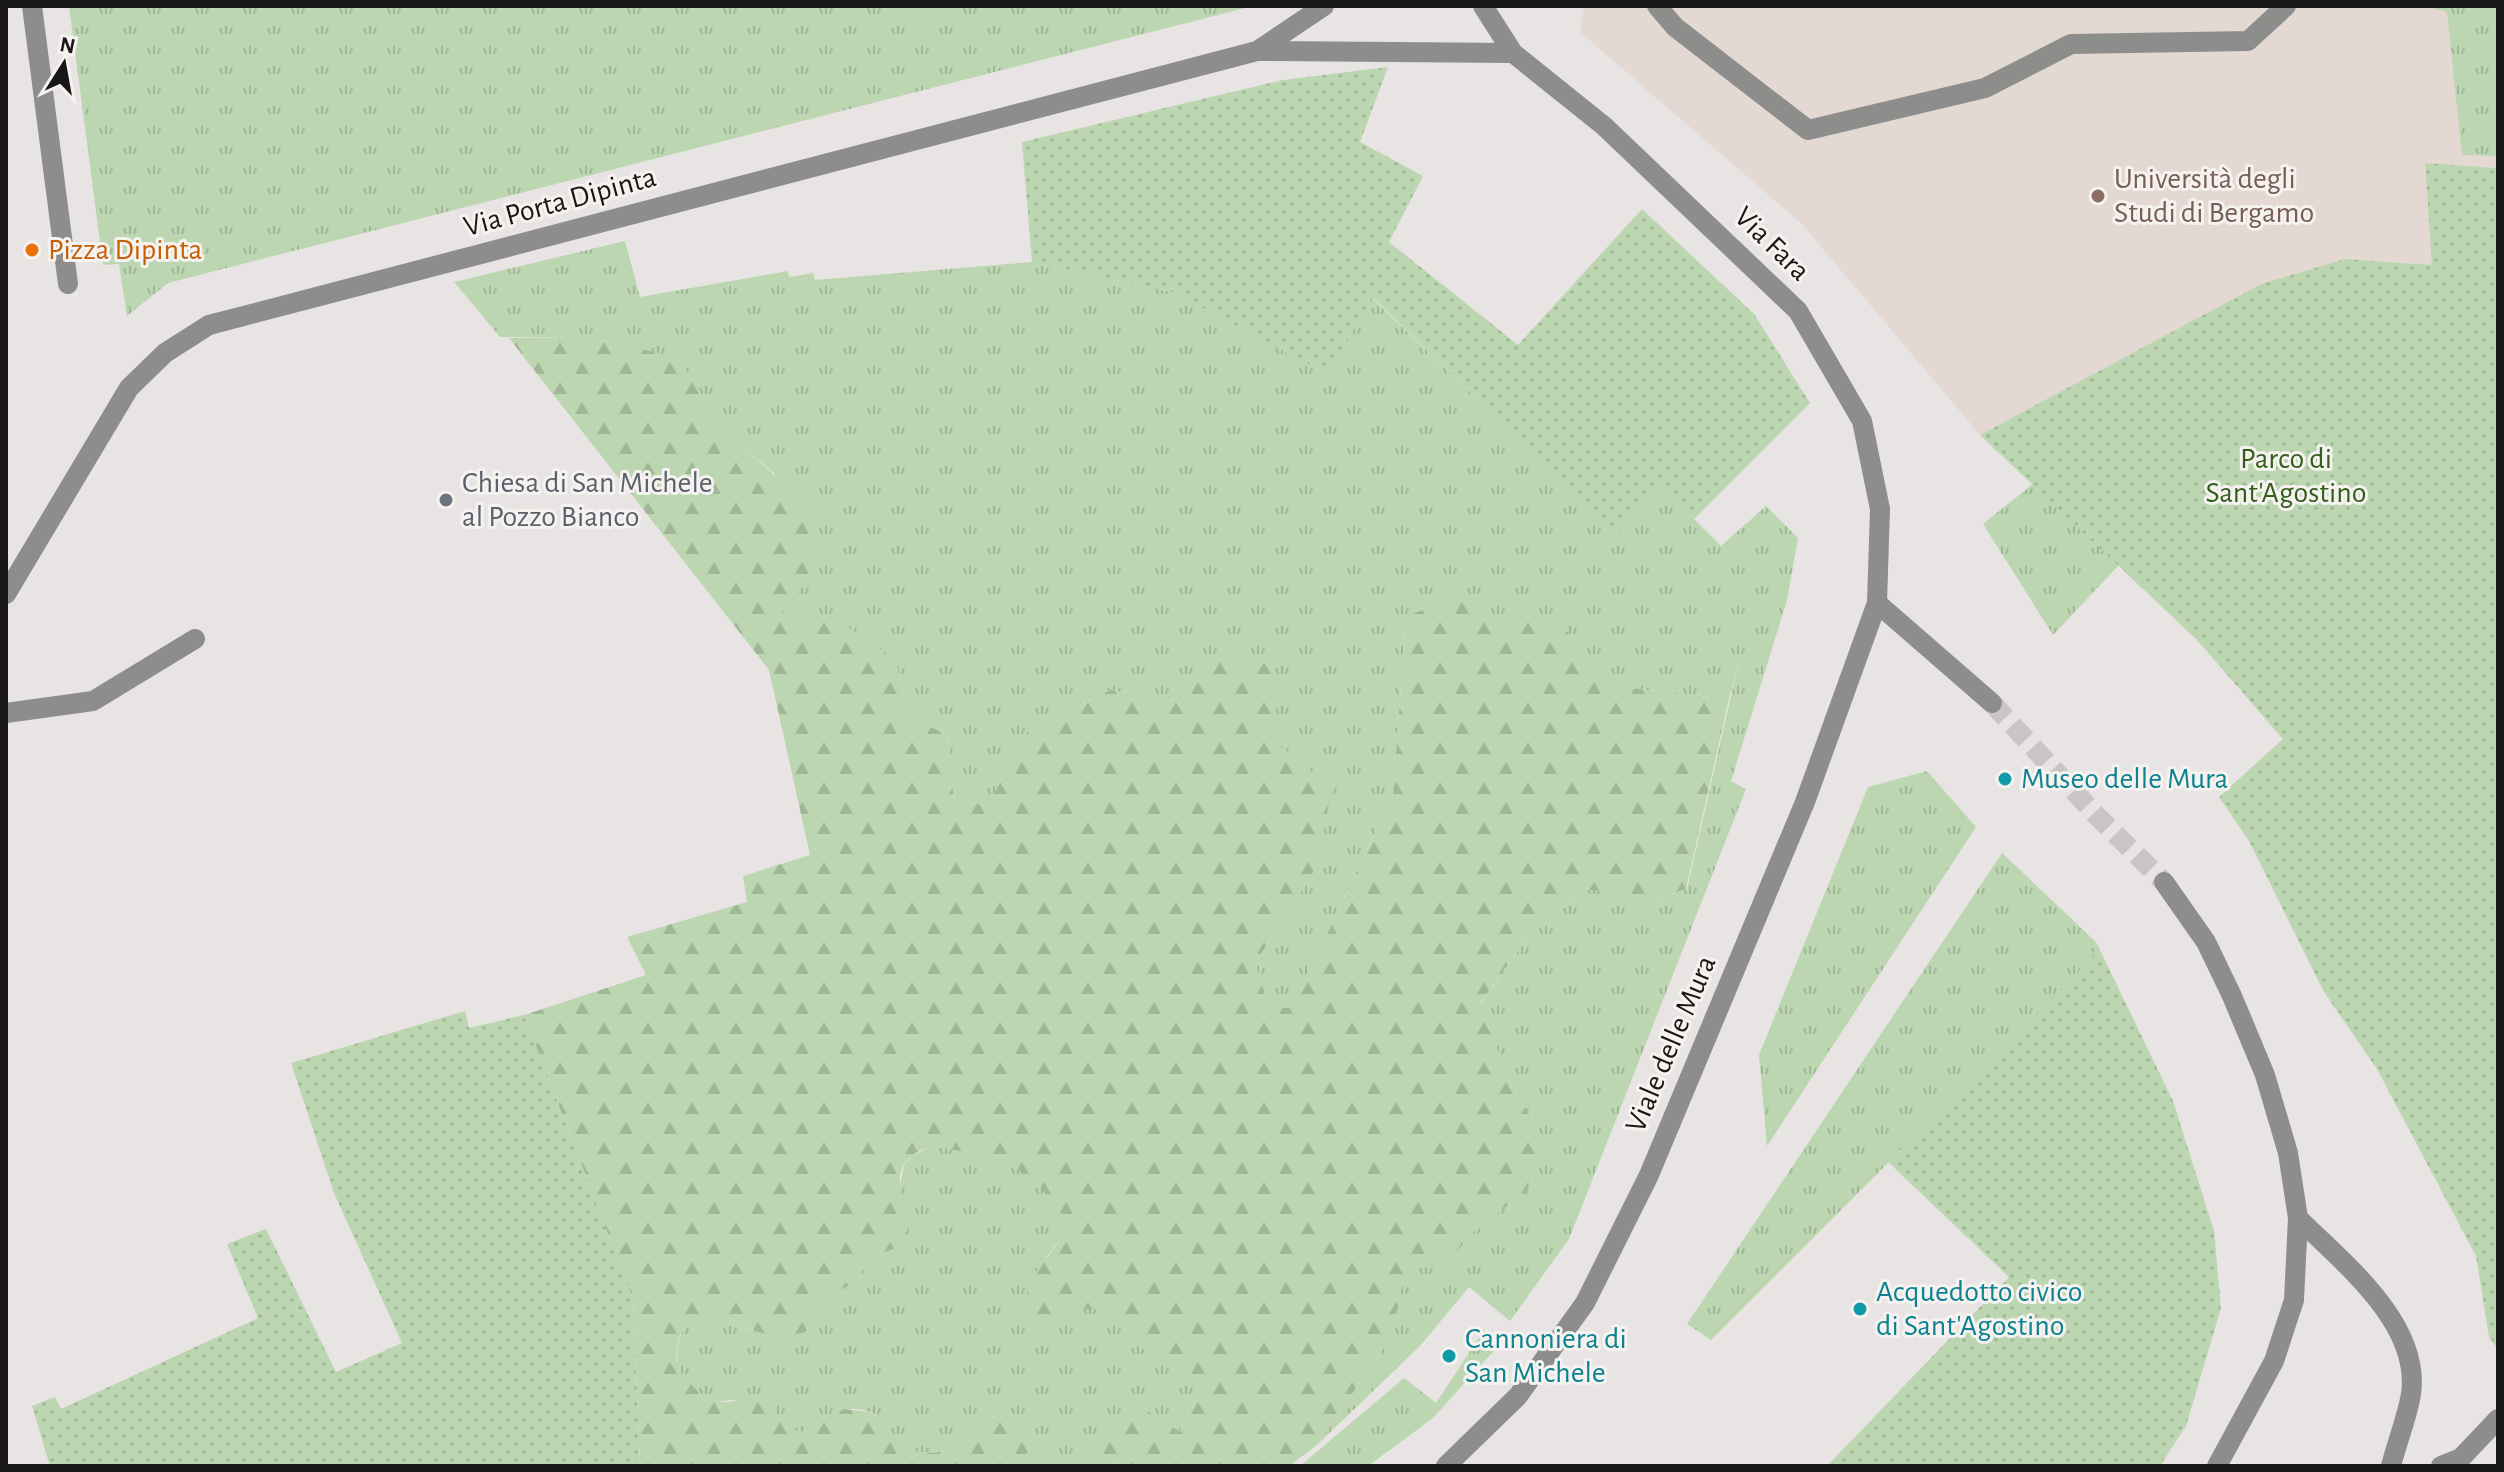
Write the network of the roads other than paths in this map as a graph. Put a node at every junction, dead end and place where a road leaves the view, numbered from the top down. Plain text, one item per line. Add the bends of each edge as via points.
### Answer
1 (32, 6) edge
2 (1324, 6) edge
3 (1483, 6) edge
4 (1657, 6) edge
5 (2286, 6) edge
6 (1257, 51) junction
7 (1513, 53) junction
8 (68, 284) dead end
9 (6, 594) edge
10 (1877, 603) junction
11 (195, 639) dead end
12 (1992, 703) tunnel mouth
13 (6, 713) edge
14 (2164, 882) tunnel mouth
15 (2298, 1218) junction
16 (2498, 1419) edge
17 (1446, 1466) edge
18 (2217, 1466) edge
19 (2391, 1466) edge
20 (2441, 1466) edge

1 - 8 street
2 - 6 street, Via Porta Dipinta
3 - 7 street, Via Fara
4 - 5 street via 1675,27 1808,130 1985,88 2071,44 2248,41
6 - 7 street, Via Porta Dipinta
6 - 9 street, Via Porta Dipinta via 209,325 165,353 129,388
7 - 10 street, Via Fara via 1604,126 1798,311 1862,421 1880,509
10 - 12 street
10 - 17 street, Viale delle Mura via 1820,764 1649,1175 1585,1303 1518,1396
11 - 13 street via 93,701
14 - 15 street via 2206,942 2265,1075 2288,1153
15 - 18 street via 2294,1300 2278,1349
15 - 19 street via 2396,1323 2405,1342 2411,1394
16 - 20 street via 2461,1458

